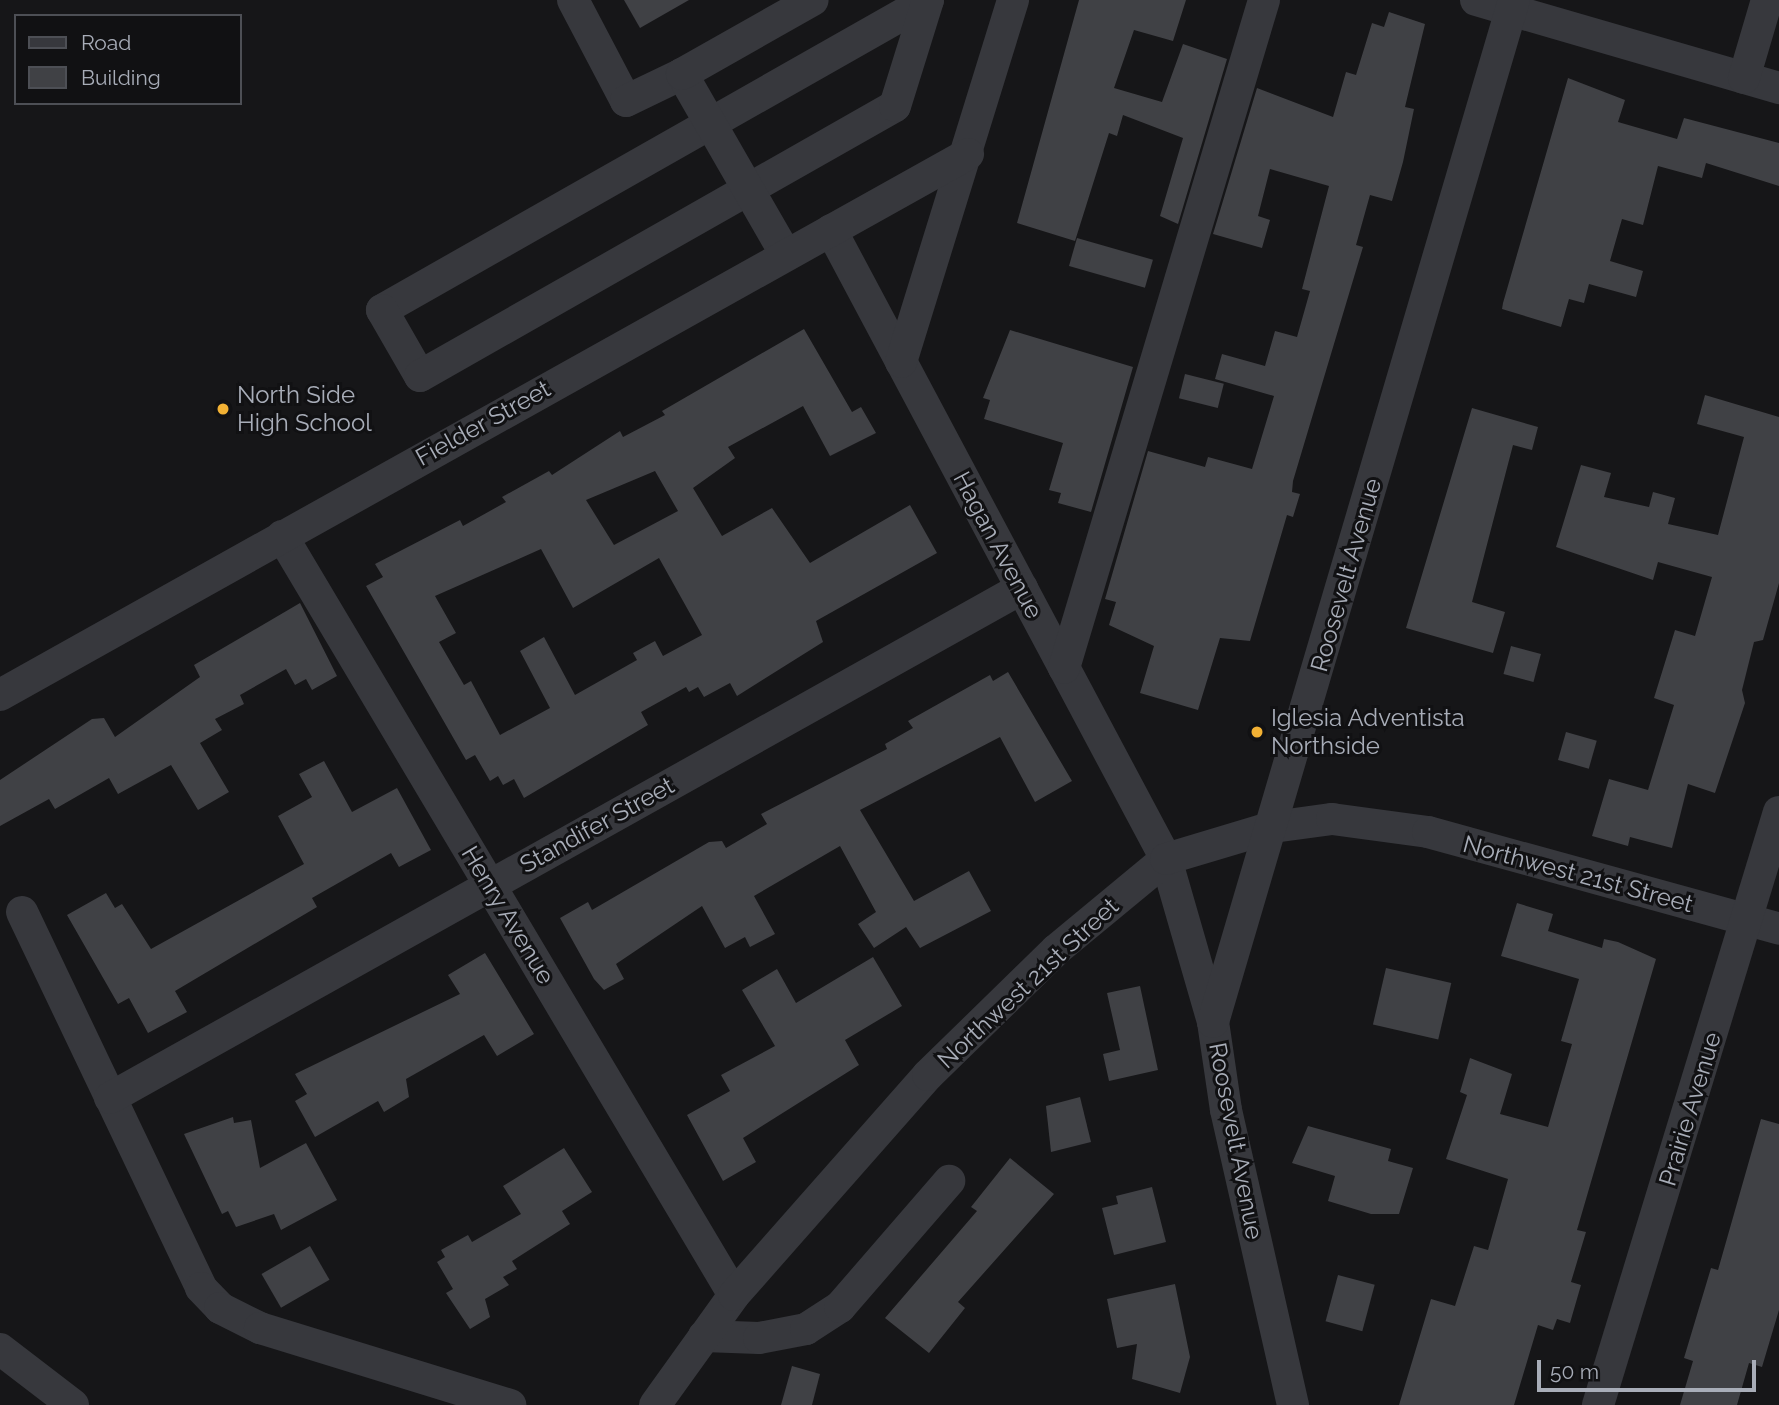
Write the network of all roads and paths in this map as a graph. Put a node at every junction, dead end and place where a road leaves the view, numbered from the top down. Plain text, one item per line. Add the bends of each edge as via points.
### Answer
1 (573, 0) edge
2 (813, 0) edge
3 (928, 0) edge
4 (1013, 0) edge
5 (1264, 0) edge
6 (1476, 0) edge
7 (1767, 0) edge
8 (1513, 5) edge
9 (682, 74) junction
10 (1744, 78) junction
11 (1779, 88) edge
12 (710, 124) junction
13 (968, 154) junction
14 (748, 189) junction
15 (831, 230) junction
16 (786, 255) junction
17 (901, 362) junction
18 (282, 536) junction
19 (1021, 588) junction
20 (1064, 668) junction
21 (0, 695) edge
22 (1779, 812) edge
23 (1273, 827) junction
24 (1166, 859) junction
25 (490, 886) junction
26 (22, 912) dead end
27 (1747, 920) junction
28 (1779, 929) edge
29 (1213, 1022) junction
30 (110, 1098) junction
31 (949, 1181) dead end
32 (734, 1295) junction
33 (704, 1336) junction
34 (0, 1349) edge
35 (1282, 1358) junction
36 (423, 1392) edge
37 (73, 1405) edge
38 (510, 1405) edge
39 (654, 1405) edge
40 (1269, 1405) edge
41 (1293, 1405) edge
42 (1598, 1405) edge

1 - 9 street via 626,101
2 - 9 street
3 - 12 street
3 - 14 street via 895,106
4 - 13 street
5 - 20 street
6 - 8 street
7 - 10 street
8 - 10 street
8 - 23 street, Roosevelt Avenue
9 - 12 street
10 - 11 street
12 - 14 street
12 - 14 street via 382,310 420,376
13 - 15 street, Fielder Street
13 - 17 street
14 - 16 street
15 - 16 street, Fielder Street
15 - 17 street, Hagan Avenue
16 - 18 street, Fielder Street
17 - 19 street, Hagan Avenue
18 - 21 street, Fielder Street
18 - 25 street, Henry Avenue
19 - 20 street, Hagan Avenue
19 - 25 street, Standifer Street
20 - 24 street, Hagan Avenue
22 - 27 street, Prairie Avenue
23 - 24 street, Northwest 21st Street
23 - 27 street, Northwest 21st Street via 1332,819 1427,832
23 - 29 street, Roosevelt Avenue
24 - 29 street, Hagan Avenue
24 - 32 street, Northwest 21st Street via 1056,950 928,1075
25 - 30 street, Standifer Street
25 - 32 street, Henry Avenue
26 - 30 street
27 - 28 street, Northwest 21st Street
27 - 42 street, Prairie Avenue
29 - 35 street, Roosevelt Avenue via 1226,1110
30 - 36 street via 201,1288 220,1308
31 - 33 street via 839,1307 817,1322 758,1338
32 - 33 street, Northwest 21st Street
33 - 39 street, Northwest 21st Street
34 - 37 street
35 - 40 street
35 - 41 street
36 - 38 street

